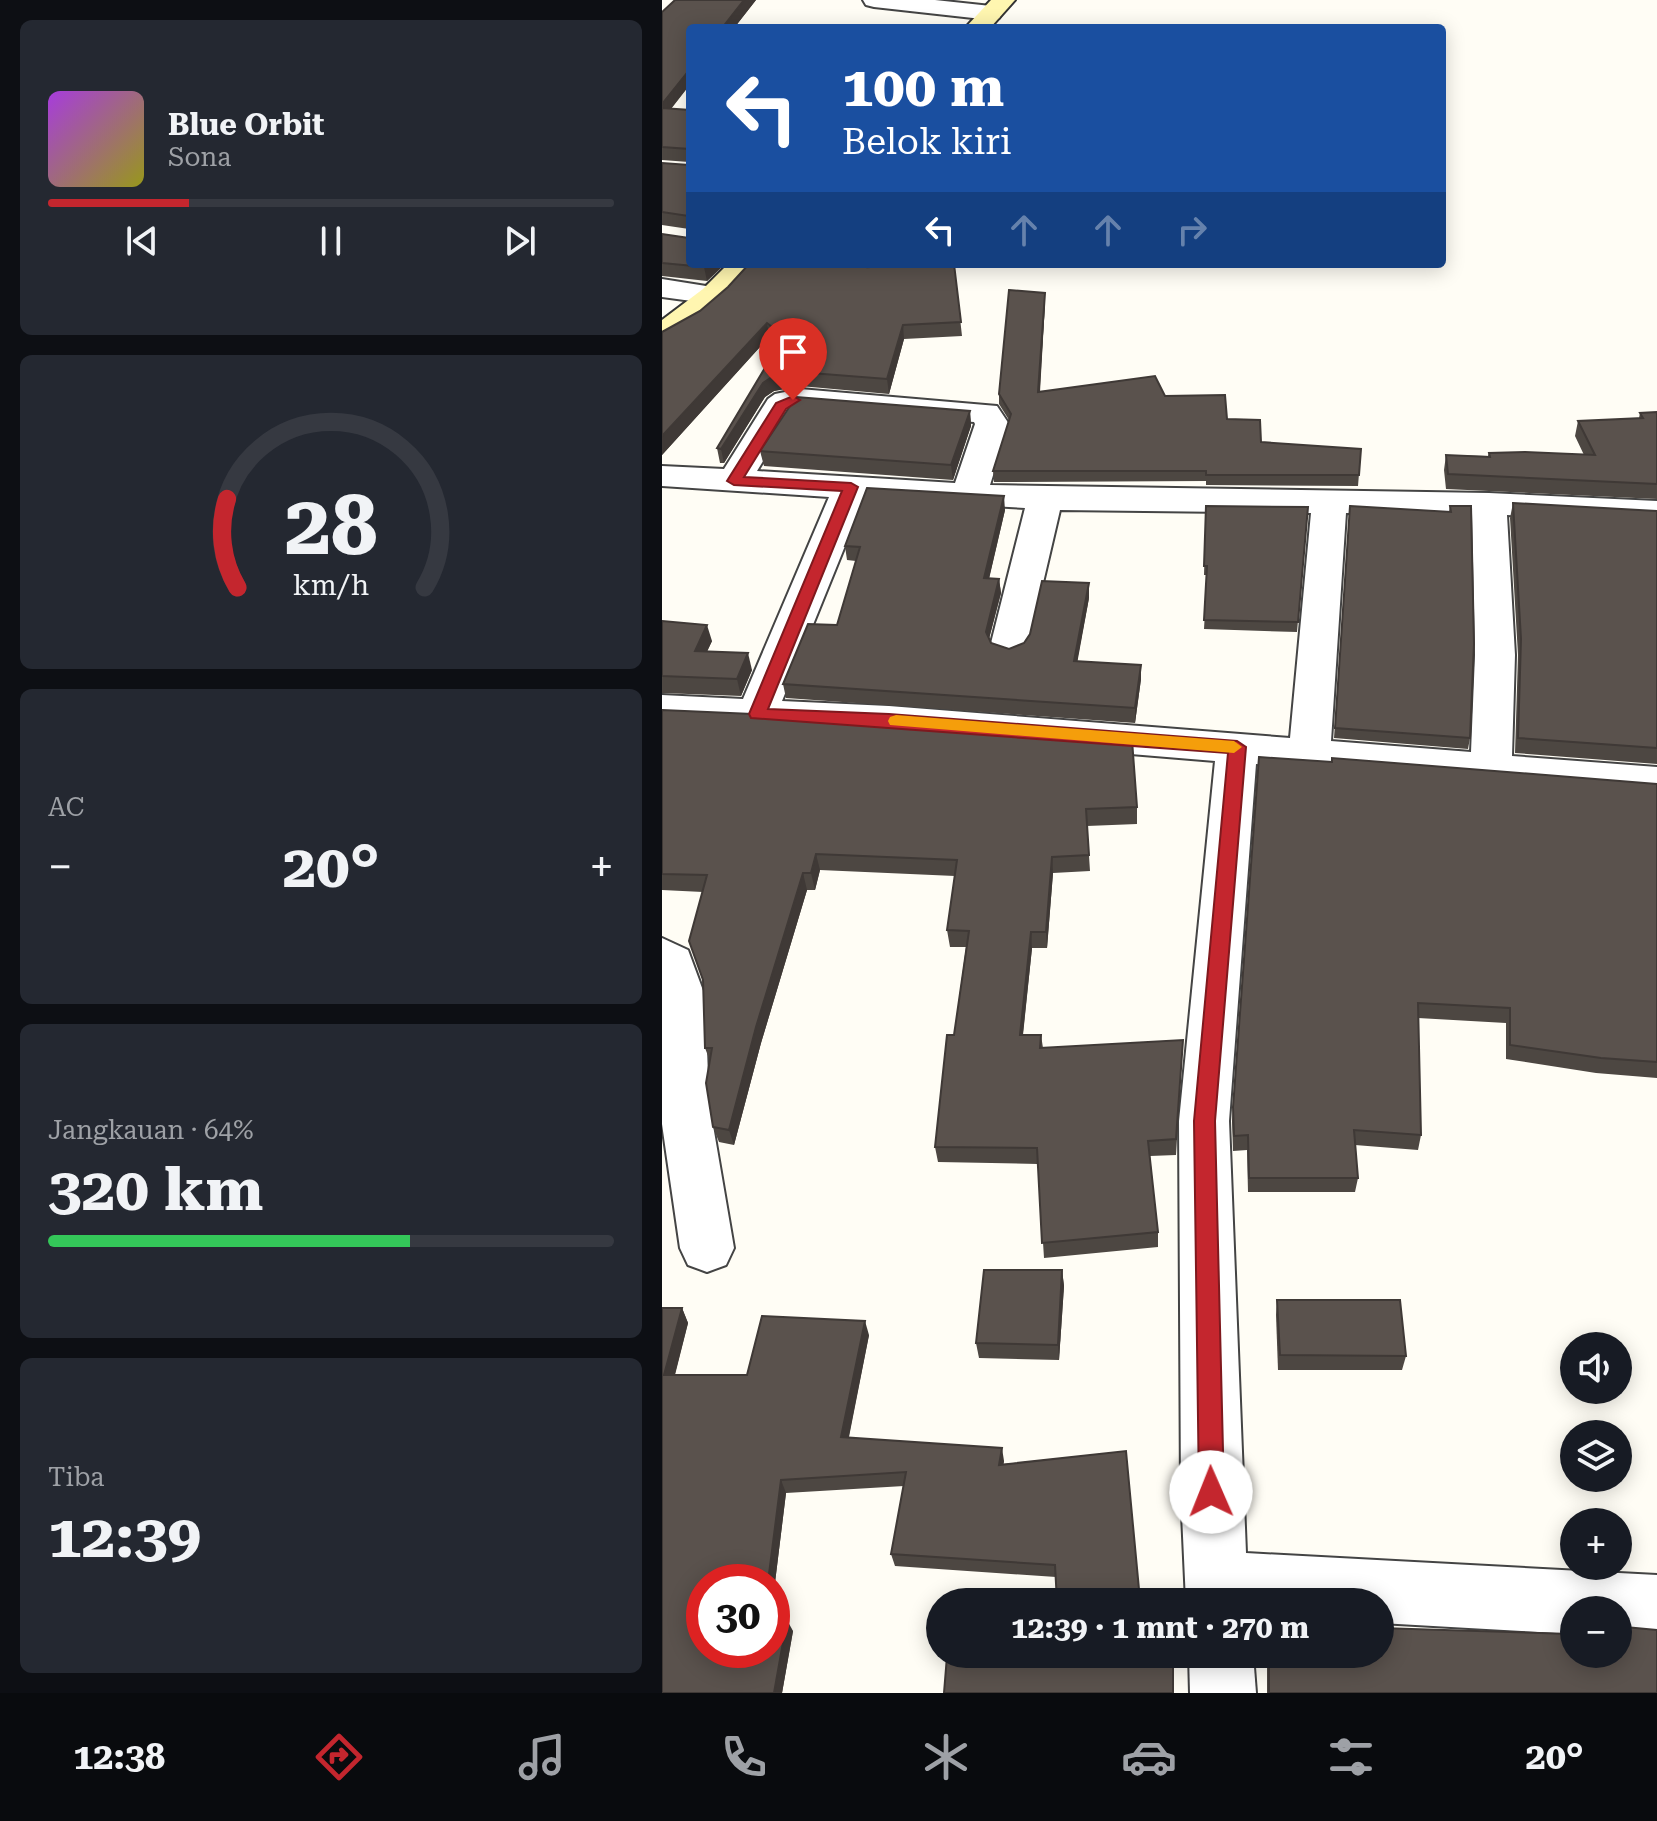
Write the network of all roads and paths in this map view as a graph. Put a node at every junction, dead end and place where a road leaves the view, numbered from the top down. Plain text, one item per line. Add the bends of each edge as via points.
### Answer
1 (874, 0) edge
2 (991, 14) edge
3 (741, 268) edge
4 (662, 288) edge
5 (714, 295) junction
6 (662, 335) edge
7 (662, 476) edge
8 (734, 481) junction
9 (851, 487) junction
10 (969, 495) junction
11 (1045, 499) junction
12 (1329, 503) junction
13 (1489, 504) junction
14 (1657, 512) edge
15 (1009, 647) edge
16 (662, 709) edge
17 (757, 714) junction
18 (1237, 747) junction
19 (1310, 752) junction
20 (1491, 768) junction
21 (1657, 782) edge
22 (662, 956) edge
23 (707, 1248) dead end
24 (1217, 1588) edge
25 (1394, 1599) edge
26 (1657, 1607) edge
27 (1222, 1668) edge
28 (1223, 1693) edge

1 - 2 street
3 - 5 main road
4 - 5 street
5 - 6 main road
7 - 8 street
8 - 9 street
8 - 10 street via 780,406 800,399 985,413 992,424
9 - 10 street
9 - 17 street
10 - 11 street
11 - 12 street
11 - 15 street
12 - 13 street
12 - 19 street
13 - 14 street
13 - 20 street via 1495,655
16 - 17 street
17 - 18 street
18 - 19 street
18 - 24 street via 1204,1121
19 - 20 street
20 - 21 street
22 - 23 street via 671,963 681,996 684,1102
25 - 26 street
27 - 28 street

